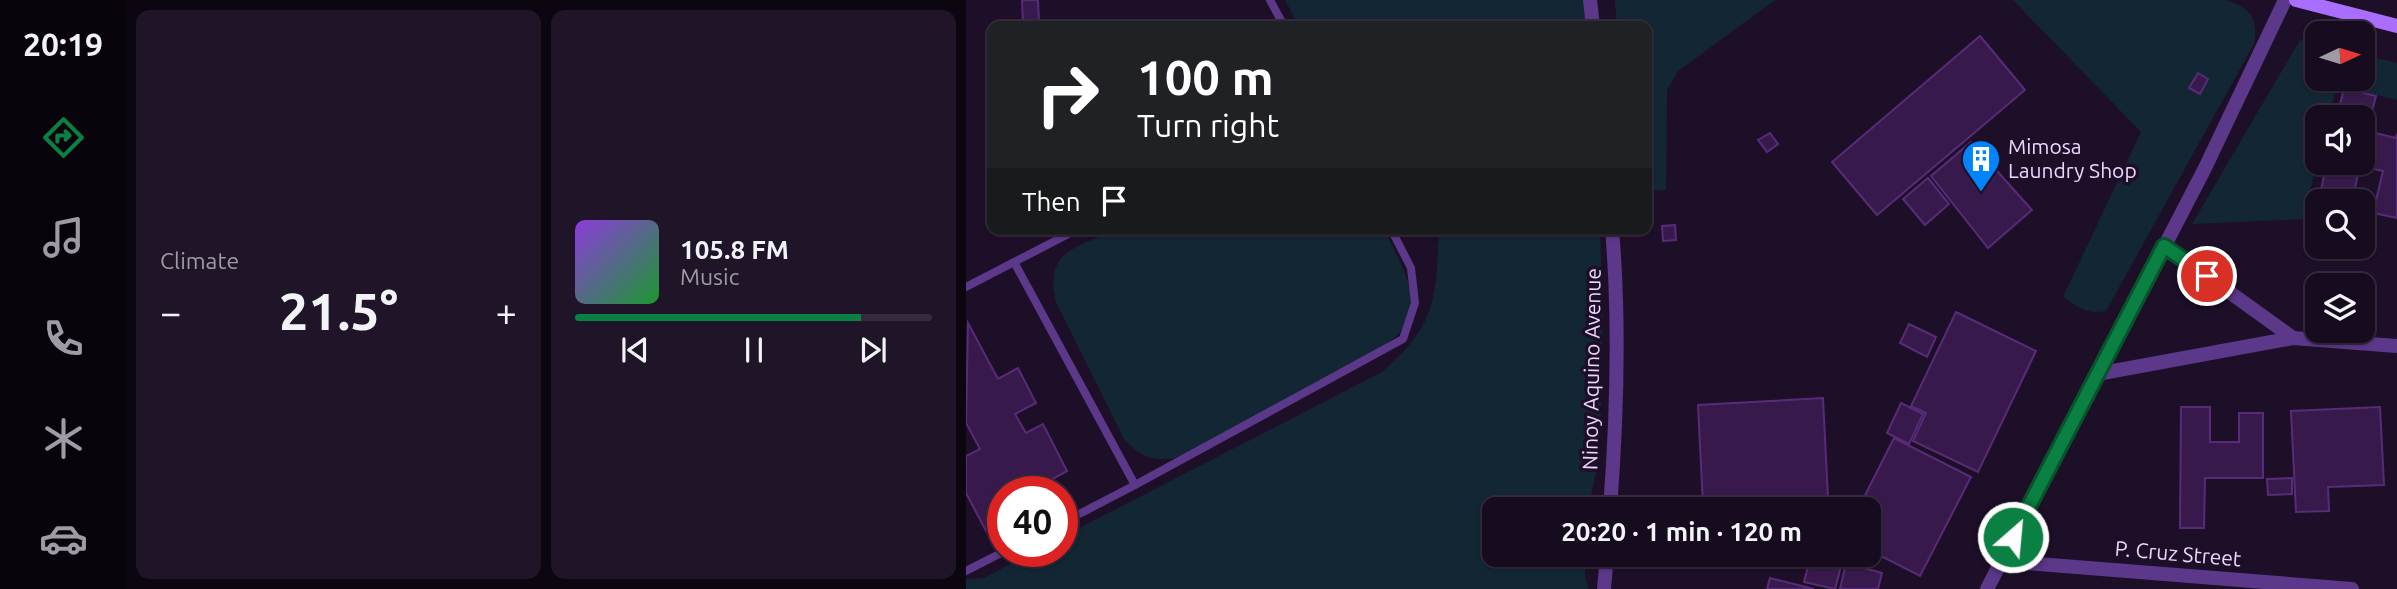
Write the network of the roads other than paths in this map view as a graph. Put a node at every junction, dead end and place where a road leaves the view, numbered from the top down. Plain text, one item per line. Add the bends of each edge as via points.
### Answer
1 (1270, 0) edge
2 (1590, 0) edge
3 (2285, 0) edge
4 (2296, 0) edge
5 (1281, 21) edge
6 (1592, 21) edge
7 (2397, 26) edge
8 (1067, 235) edge
9 (1394, 235) edge
10 (1613, 235) edge
11 (2164, 246) junction
12 (1014, 262) junction
13 (966, 287) edge
14 (2293, 338) junction
15 (2397, 346) edge
16 (2097, 374) junction
17 (1135, 485) junction
18 (1611, 497) edge
19 (1078, 515) edge
20 (987, 560) edge
21 (2001, 561) junction
22 (1606, 567) edge
23 (966, 570) edge
24 (1604, 589) edge
25 (1987, 589) edge
26 (2339, 589) edge
27 (2352, 589) edge

1 - 5 lane
2 - 6 street
3 - 11 street
4 - 7 main road
8 - 12 lane
9 - 17 lane via 1411,268 1415,303 1403,339
10 - 18 street, Ninoy Aquino Avenue via 1615,440
11 - 14 street
11 - 16 street
12 - 13 lane
12 - 17 lane
14 - 15 street
14 - 16 street
16 - 21 street
17 - 19 lane
20 - 23 lane
21 - 25 street
21 - 26 street, P. Cruz Street
22 - 24 street
26 - 27 street, P. Cruz Street

